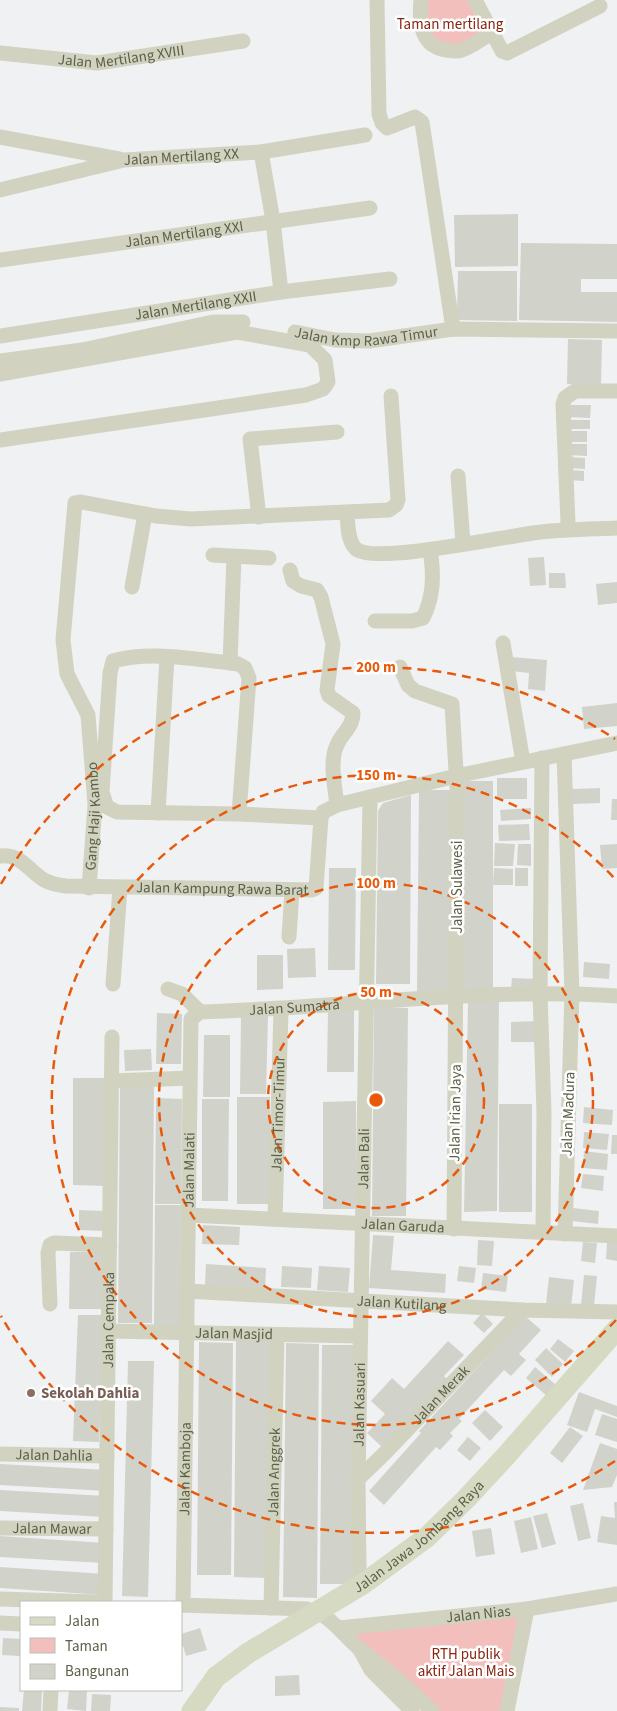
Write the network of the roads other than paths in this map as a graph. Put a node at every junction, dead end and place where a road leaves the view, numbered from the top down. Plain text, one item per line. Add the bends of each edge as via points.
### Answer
1 (377, 0) edge
2 (421, 0) edge
3 (474, 0) edge
4 (600, 6) dead end
5 (493, 32) junction
6 (244, 41) dead end
7 (0, 54) edge
8 (365, 135) dead end
9 (0, 137) edge
10 (261, 152) junction
11 (124, 160) junction
12 (0, 190) edge
13 (370, 208) dead end
14 (273, 221) junction
15 (0, 260) edge
16 (390, 279) dead end
17 (281, 292) junction
18 (453, 329) junction
19 (617, 331) edge
20 (0, 336) edge
21 (0, 361) edge
22 (0, 374) edge
23 (617, 391) edge
24 (391, 396) dead end
25 (337, 432) dead end
26 (0, 440) edge
27 (458, 476) dead end
28 (347, 512) junction
29 (145, 514) junction
30 (259, 517) junction
31 (568, 523) dead end
32 (617, 528) edge
33 (540, 536) junction
34 (617, 537) edge
35 (463, 543) junction
36 (430, 550) junction
37 (213, 555) dead end
38 (234, 557) junction
39 (269, 558) dead end
40 (290, 570) dead end
41 (132, 587) dead end
42 (375, 622) dead end
43 (503, 643) dead end
44 (168, 657) junction
45 (230, 663) junction
46 (400, 666) dead end
47 (617, 743) edge
48 (564, 754) junction
49 (542, 758) junction
50 (523, 762) junction
51 (456, 776) junction
52 (370, 798) junction
53 (337, 805) junction
54 (158, 813) junction
55 (239, 814) junction
56 (321, 818) junction
57 (0, 856) edge
58 (90, 888) junction
59 (120, 888) junction
60 (292, 890) junction
61 (289, 937) dead end
62 (113, 984) dead end
63 (168, 989) dead end
64 (572, 993) junction
65 (540, 994) junction
66 (617, 996) edge
67 (456, 998) junction
68 (366, 1003) junction
69 (281, 1010) junction
70 (200, 1012) junction
71 (112, 1037) dead end
72 (190, 1078) junction
73 (112, 1081) junction
74 (188, 1215) junction
75 (276, 1220) junction
76 (362, 1224) junction
77 (454, 1229) junction
78 (543, 1232) junction
79 (564, 1234) junction
80 (617, 1236) edge
81 (110, 1245) junction
82 (186, 1291) junction
83 (361, 1301) junction
84 (50, 1304) dead end
85 (522, 1310) junction
86 (617, 1312) edge
87 (617, 1328) edge
88 (109, 1331) junction
89 (186, 1332) junction
90 (277, 1336) junction
91 (360, 1336) junction
92 (0, 1454) edge
93 (107, 1456) junction
94 (358, 1478) junction
95 (0, 1528) edge
96 (106, 1529) junction
97 (363, 1584) junction
98 (617, 1594) edge
99 (0, 1599) edge
100 (64, 1601) edge
101 (105, 1601) edge
102 (182, 1605) edge
103 (271, 1608) junction
104 (527, 1609) junction
105 (317, 1611) junction
106 (0, 1623) edge
107 (20, 1624) edge
108 (339, 1628) junction
109 (360, 1649) junction
110 (51, 1691) edge
111 (50, 1711) edge
112 (192, 1711) edge
113 (412, 1711) edge
114 (432, 1711) edge
115 (507, 1711) edge

1 - 18 street via 379,114 387,128 415,117 422,122
2 - 5 street via 421,28 429,42 438,49 461,50
3 - 5 street
4 - 5 street via 507,53 502,51
6 - 7 street, Jalan Mertilang XVIII via 97,62
8 - 10 street, Jalan Mertilang XX
9 - 11 street
10 - 11 street, Jalan Mertilang XX
10 - 14 street
11 - 12 street, Jalan Mertilang XX
13 - 14 street, Jalan Mertilang XXI
14 - 15 street, Jalan Mertilang XXI
14 - 17 street
16 - 17 street, Jalan Mertilang XXII
17 - 20 street, Jalan Mertilang XXII
18 - 19 street, Jalan Kmp Rawa Timur
18 - 21 street, Jalan Kmp Rawa Timur via 352,341 244,322 213,322 82,350
22 - 26 street via 237,332 310,346 325,360 328,382 323,390 306,395
23 - 31 street via 575,391 565,398
24 - 28 street via 398,500 388,510
25 - 30 street via 250,439
27 - 35 street
28 - 30 street
28 - 36 street via 355,548 366,554
29 - 30 street via 191,519
29 - 41 street
29 - 58 street, Gang Haji Kambo via 81,502 74,506 64,640 67,674 88,715 96,805
32 - 33 street
33 - 34 street
33 - 35 street
35 - 36 street
36 - 42 street via 432,586 430,603 423,618
37 - 38 street
38 - 39 street
38 - 45 street
40 - 53 street via 293,581 318,590 333,644 327,690 329,696 352,713 353,719 334,755
43 - 50 street
44 - 45 street
44 - 54 street
44 - 54 street via 124,658 114,662 110,673 102,792 107,807 117,812
45 - 55 street via 246,668 249,678
46 - 51 street, Jalan Sulawesi via 408,685 416,692 452,704
47 - 48 street
48 - 49 street
48 - 64 street
49 - 50 street
49 - 65 street
50 - 51 street
51 - 52 street
51 - 67 street, Jalan Sulawesi
52 - 53 street
52 - 68 street, Jalan Bali
53 - 56 street via 323,812
54 - 55 street
55 - 56 street
56 - 60 street, Jalan Kampung Rawa Barat via 316,888
57 - 58 street, Jalan Kampung Rawa Barat via 20,859 43,879 56,885
58 - 59 street, Jalan Kampung Rawa Barat
59 - 60 street, Jalan Kampung Rawa Barat
59 - 62 street
60 - 61 street
63 - 70 street via 182,994
64 - 65 street, Jalan Sumatra
64 - 66 street, Jalan Sumatra
64 - 79 street, Jalan Madura
65 - 67 street, Jalan Sumatra
65 - 78 street, Jalan Madura via 544,1112
67 - 68 street, Jalan Sumatra
67 - 77 street, Jalan Irian Jaya
68 - 69 street, Jalan Sumatra
68 - 76 street, Jalan Bali
69 - 70 street, Jalan Sumatra
69 - 75 street, Jalan Timor-Timur
70 - 72 street, Jalan Malati via 190,1022
71 - 73 street, Jalan Cempaka
72 - 73 street
72 - 74 street, Jalan Malati
73 - 81 street, Jalan Cempaka
74 - 75 street, Jalan Garuda
74 - 82 street, Jalan Malati
75 - 76 street, Jalan Garuda
76 - 77 street, Jalan Garuda
76 - 83 street, Jalan Kasuari
77 - 78 street, Jalan Garuda
78 - 79 street, Jalan Garuda
79 - 80 street, Jalan Garuda
81 - 84 street via 52,1244 48,1253
81 - 88 street, Jalan Cempaka
82 - 83 street, Jalan Kutilang
82 - 89 street, Jalan Malati
83 - 85 street, Jalan Kutilang
83 - 91 street, Jalan Kasuari
85 - 86 street, Jalan Kutilang
85 - 94 street, Jalan Merak via 385,1454
87 - 97 main road, Jalan Jawa Jombang Raya via 466,1499 427,1537
88 - 89 street, Jalan Masjid
88 - 93 street, Jalan Cempaka
89 - 90 street, Jalan Masjid
89 - 102 street, Jalan Kamboja
90 - 91 street, Jalan Masjid
90 - 103 street, Jalan Anggrek
91 - 94 street, Jalan Kasuari
92 - 93 street, Jalan Dahlia
93 - 96 street, Jalan Cempaka
94 - 97 street, Jalan Kasuari via 359,1573
95 - 96 street, Jalan Mawar
96 - 101 street, Jalan Cempaka
97 - 105 main road, Jalan Jawa Jombang Raya
98 - 104 street, Jalan Nias
99 - 100 street
102 - 103 street
103 - 105 street
104 - 108 street, Jalan Nias
104 - 115 street
105 - 108 street
105 - 112 main road, Jalan Jawa Jombang Raya via 248,1653 216,1677
106 - 107 street
108 - 109 street
109 - 113 street via 371,1670
109 - 114 street via 393,1673
110 - 111 street

